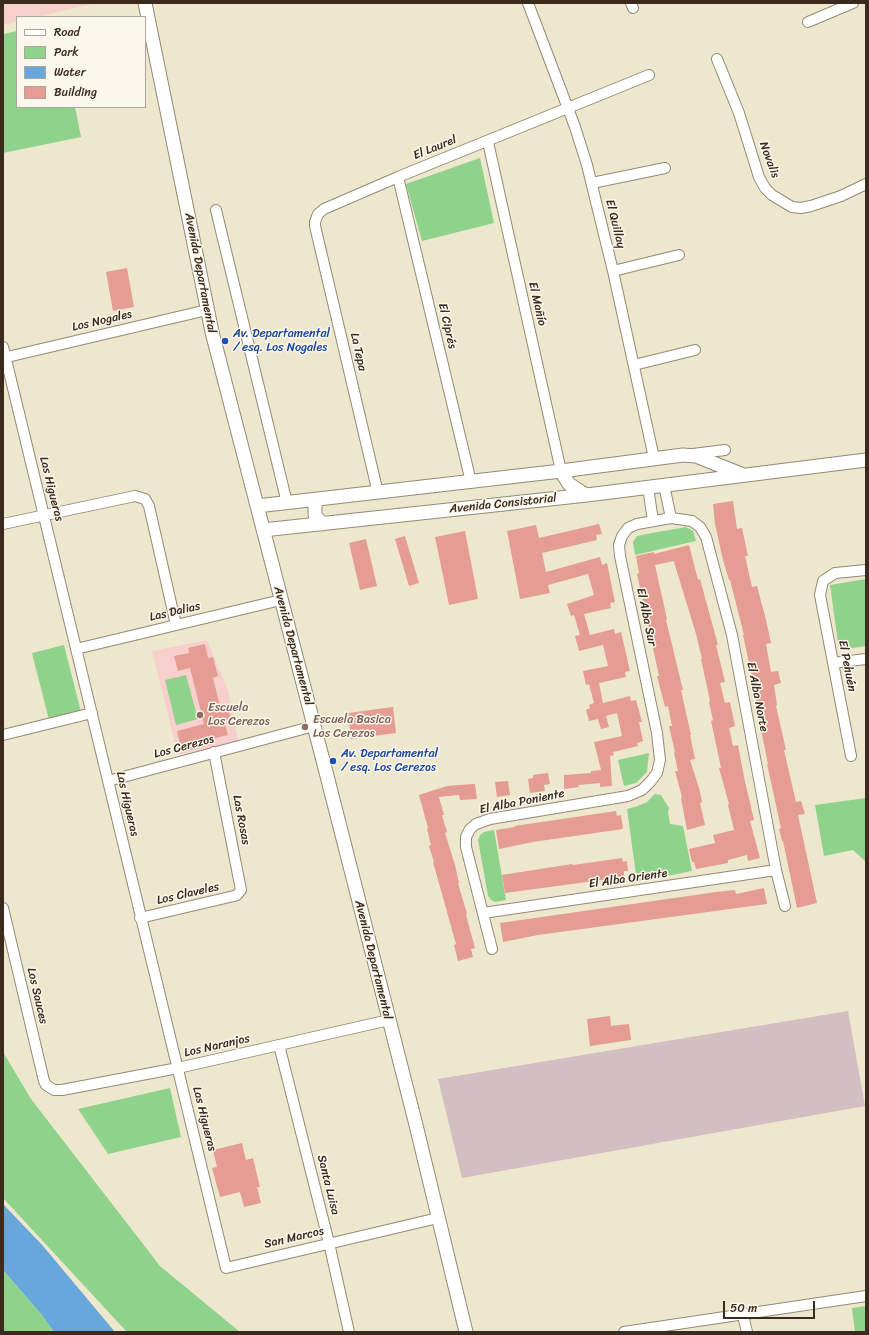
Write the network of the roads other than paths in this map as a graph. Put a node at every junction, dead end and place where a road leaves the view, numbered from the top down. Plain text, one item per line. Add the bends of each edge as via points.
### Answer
1 (145, 3) edge
2 (528, 3) edge
3 (853, 3) edge
4 (808, 22) dead end
5 (717, 59) dead end
6 (649, 75) dead end
7 (568, 108) junction
8 (488, 142) junction
9 (665, 168) dead end
10 (398, 177) junction
11 (592, 183) junction
12 (866, 184) edge
13 (216, 210) dead end
14 (316, 217) joint
15 (679, 255) dead end
16 (613, 271) junction
17 (207, 310) junction
18 (3, 347) edge
19 (695, 350) dead end
20 (4, 357) edge
21 (634, 365) junction
22 (725, 450) dead end
23 (690, 455) junction
24 (654, 458) junction
25 (707, 460) junction
26 (866, 460) edge
27 (561, 471) junction
28 (742, 475) junction
29 (696, 481) junction
30 (471, 482) junction
31 (664, 485) junction
32 (648, 487) junction
33 (378, 493) junction
34 (587, 495) junction
35 (318, 500) junction
36 (287, 503) junction
37 (257, 506) junction
38 (44, 515) junction
39 (671, 518) junction
40 (653, 521) junction
41 (3, 524) edge
42 (322, 524) junction
43 (264, 530) junction
44 (866, 570) edge
45 (281, 600) junction
46 (176, 625) junction
47 (76, 649) junction
48 (866, 659) edge
49 (833, 663) junction
50 (92, 713) junction
51 (314, 726) junction
52 (3, 735) edge
53 (214, 752) junction
54 (851, 756) dead end
55 (657, 773) joint
56 (108, 781) junction
57 (776, 870) junction
58 (239, 893) joint
59 (785, 906) dead end
60 (3, 908) edge
61 (483, 913) junction
62 (140, 918) junction
63 (492, 949) dead end
64 (389, 1020) junction
65 (279, 1045) junction
66 (178, 1068) junction
67 (50, 1088) joint
68 (438, 1218) junction
69 (329, 1243) junction
70 (226, 1268) joint
71 (866, 1296) edge
72 (743, 1315) junction
73 (349, 1332) edge
74 (466, 1332) edge
75 (624, 1332) edge
76 (747, 1332) edge

1 - 17 street, Avenida Departamental
2 - 7 street, El Quillay
3 - 4 street
5 - 12 street, Novalis via 739,114 759,177 772,195 792,207 801,208 842,196
6 - 7 street, El Laurel
7 - 8 street, El Laurel
7 - 11 street, El Quillay
8 - 10 street, El Laurel
8 - 27 street, El Mañío
9 - 11 street
10 - 14 street, El Laurel via 324,209
10 - 30 street, El Ciprés
11 - 16 street, El Quillay
13 - 36 street
14 - 33 street, La Tepa via 315,226
15 - 16 street
16 - 21 street, El Quillay
17 - 20 street, Los Nogales
17 - 37 street, Avenida Departamental
18 - 20 street, Las Higueras
19 - 21 street
20 - 38 street, Las Higueras
21 - 24 street, El Quillay
22 - 23 street
23 - 24 street
23 - 25 street
24 - 27 street
25 - 28 street
25 - 29 street via 706,475
26 - 28 street, Avenida Consistorial
27 - 30 street
27 - 34 street via 569,484
28 - 29 street, Avenida Consistorial
29 - 31 street, Avenida Consistorial
30 - 33 street
31 - 32 street, Avenida Consistorial
31 - 39 street
32 - 34 street, Avenida Consistorial
32 - 40 street
33 - 35 street
34 - 42 street, Avenida Consistorial
35 - 36 street
35 - 42 street via 315,504 315,515
36 - 37 street
37 - 43 street, Avenida Departamental
38 - 41 street
38 - 46 street via 135,496 145,499 149,506
38 - 47 street, Las Higueras
39 - 40 street, El Alba Norte
39 - 57 street, El Alba Norte via 692,521 700,527 706,537 732,635
40 - 55 street, El Alba Sur via 628,528 619,544 658,733 660,760
42 - 43 street, Avenida Consistorial
43 - 45 street, Avenida Departamental
44 - 49 street, El Pehuén via 835,573 823,581 820,595
45 - 46 street, Las Dalias
45 - 51 street, Avenida Departamental
46 - 47 street, Las Dalias
47 - 50 street, Las Higueras
48 - 49 street
49 - 54 street, El Pehuén
50 - 52 street
50 - 56 street, Las Higueras
51 - 53 street, Los Cerezos
51 - 64 street, Avenida Departamental
53 - 56 street, Los Cerezos
53 - 58 street, Las Rosas via 241,888
55 - 61 street, El Alba Poniente via 642,790 628,796 490,819 476,824 466,837 466,847
56 - 62 street, Las Higueras
57 - 59 street, El Alba Norte
57 - 61 street, El Alba Oriente
58 - 62 street, Los Claveles
60 - 67 street, Los Sauces via 44,1081
61 - 63 street, El Alba Poniente
62 - 66 street, Las Higueras
64 - 65 street, Los Naranjos
64 - 68 street, Avenida Departamental
65 - 66 street, Los Naranjos
65 - 69 street, Santa Luisa
66 - 67 street, Los Naranjos via 58,1091
66 - 70 street, Las Higueras
68 - 69 street, San Marcos
68 - 74 street, Avenida Departamental
69 - 70 street, San Marcos
69 - 73 street, Santa Luisa
71 - 72 street
72 - 75 street
72 - 76 street

